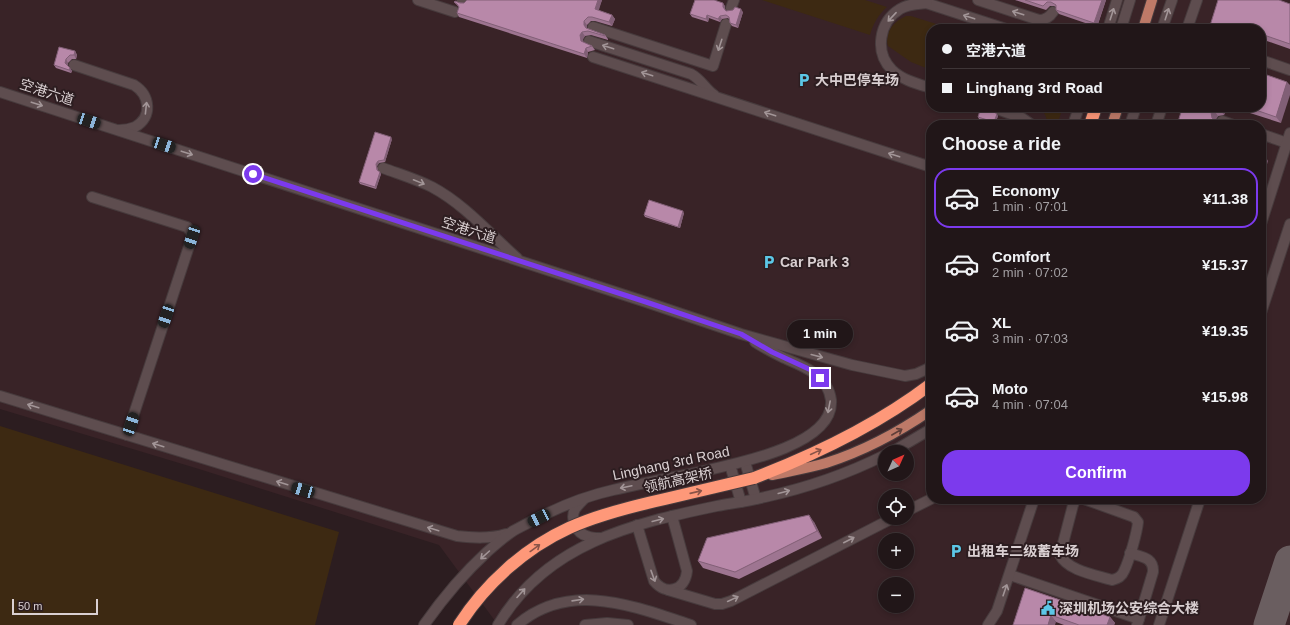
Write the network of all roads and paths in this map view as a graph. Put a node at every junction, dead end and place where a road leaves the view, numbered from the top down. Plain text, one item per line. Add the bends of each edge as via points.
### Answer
1 (418, 0) edge
2 (978, 0) edge
3 (1117, 0) edge
4 (1130, 0) edge
5 (1152, 0) edge
6 (1172, 0) edge
7 (1197, 0) edge
8 (922, 2) edge
9 (455, 12) dead end
10 (1053, 12) dead end
11 (726, 24) dead end
12 (990, 24) edge
13 (1110, 24) edge
14 (1123, 24) edge
15 (1145, 24) edge
16 (1164, 24) edge
17 (1189, 24) edge
18 (593, 27) dead end
19 (589, 41) dead end
20 (593, 57) dead end
21 (1266, 62) edge
22 (74, 65) dead end
23 (1290, 70) edge
24 (926, 86) edge
25 (0, 92) edge
26 (717, 97) junction
27 (1006, 112) edge
28 (1025, 120) edge
29 (119, 130) junction
30 (1266, 135) edge
31 (1288, 138) edge
32 (926, 165) edge
33 (383, 168) dead end
34 (92, 197) dead end
35 (1266, 204) edge
36 (1290, 224) edge
37 (520, 261) junction
38 (1266, 298) edge
39 (741, 334) junction
40 (926, 369) edge
41 (926, 388) edge
42 (0, 396) edge
43 (926, 413) edge
44 (926, 432) edge
45 (127, 435) junction
46 (904, 445) edge
47 (878, 459) edge
48 (745, 462) junction
49 (730, 465) junction
50 (754, 478) junction
51 (586, 498) junction
52 (756, 499) junction
53 (741, 502) junction
54 (926, 502) edge
55 (1032, 504) edge
56 (1074, 504) edge
57 (1098, 504) edge
58 (1198, 504) edge
59 (914, 508) edge
60 (672, 516) junction
61 (637, 525) junction
62 (879, 525) edge
63 (512, 532) junction
64 (601, 538) junction
65 (1130, 553) junction
66 (1010, 575) junction
67 (686, 577) junction
68 (668, 590) junction
69 (696, 598) junction
70 (997, 611) junction
71 (1138, 622) edge
72 (424, 625) edge
73 (459, 625) edge
74 (498, 625) edge
75 (517, 625) edge
76 (585, 625) edge
77 (628, 625) edge
78 (691, 625) edge
79 (988, 625) edge
80 (994, 625) edge
81 (1159, 625) edge

1 - 9 street
10 -> 2 street via 1049,18 1038,20
13 -> 3 street
4 - 14 street
5 - 15 main road
16 -> 6 street
7 - 17 street
12 -> 8 street
8 -> 24 street via 895,12 890,17 883,30 881,44 884,58 892,70 904,78
11 -> 18 street via 713,66
26 -> 19 street via 691,74
26 -> 20 street
21 - 23 street
29 -> 22 street via 135,127 142,120 147,111 145,96 134,85
25 -> 29 street, 空港六道
32 -> 26 street
27 - 28 street
29 -> 37 street, 空港六道
30 - 31 street
31 - 35 street
33 -> 37 street via 442,193 470,214
34 - 45 street via 187,227 192,237
36 - 38 street
37 - 39 street, 空港六道
39 -> 40 street, 空港六道 via 852,365 905,376
39 -> 48 street, Linghang 3rd Road via 811,370 827,388 831,400 829,413 820,427 808,436 770,455
50 -> 41 highway via 787,466 859,431
45 -> 42 street
50 -> 43 main road, 领航高架桥 via 826,463 854,453 896,433
44 - 46 street
63 -> 45 street via 497,537 457,536
52 -> 47 street via 802,488
48 - 49 street, Linghang 3rd Road
48 - 52 street
49 -> 51 street, Linghang 3rd Road
49 - 53 street
73 -> 50 highway, 领航高架桥, bridge via 484,591 512,564 541,543 569,528 603,515
51 - 63 street, Linghang 3rd Road via 548,513
51 - 64 street via 575,509 573,515 576,526 579,532 586,536
52 - 53 street
53 - 60 street
54 - 59 street
55 - 66 street
56 - 65 street via 1060,555 1063,561 1073,568 1112,580 1124,572
57 - 65 street via 1134,517 1138,522
58 - 81 street
61 -> 60 street
60 - 67 street via 687,571
61 - 64 street
61 -> 68 street via 654,581
69 -> 62 street via 715,604 731,601
63 -> 72 street, Linghang 3rd Road via 457,582
74 -> 64 street via 515,599 546,569 579,548
65 - 71 street via 1146,558 1153,566
70 -> 66 street
66 - 71 street
67 - 68 street via 680,587
67 - 69 street via 688,586
68 - 69 street
70 - 79 street
70 - 80 street
75 -> 78 street via 542,609 583,599 627,605
76 - 77 street

